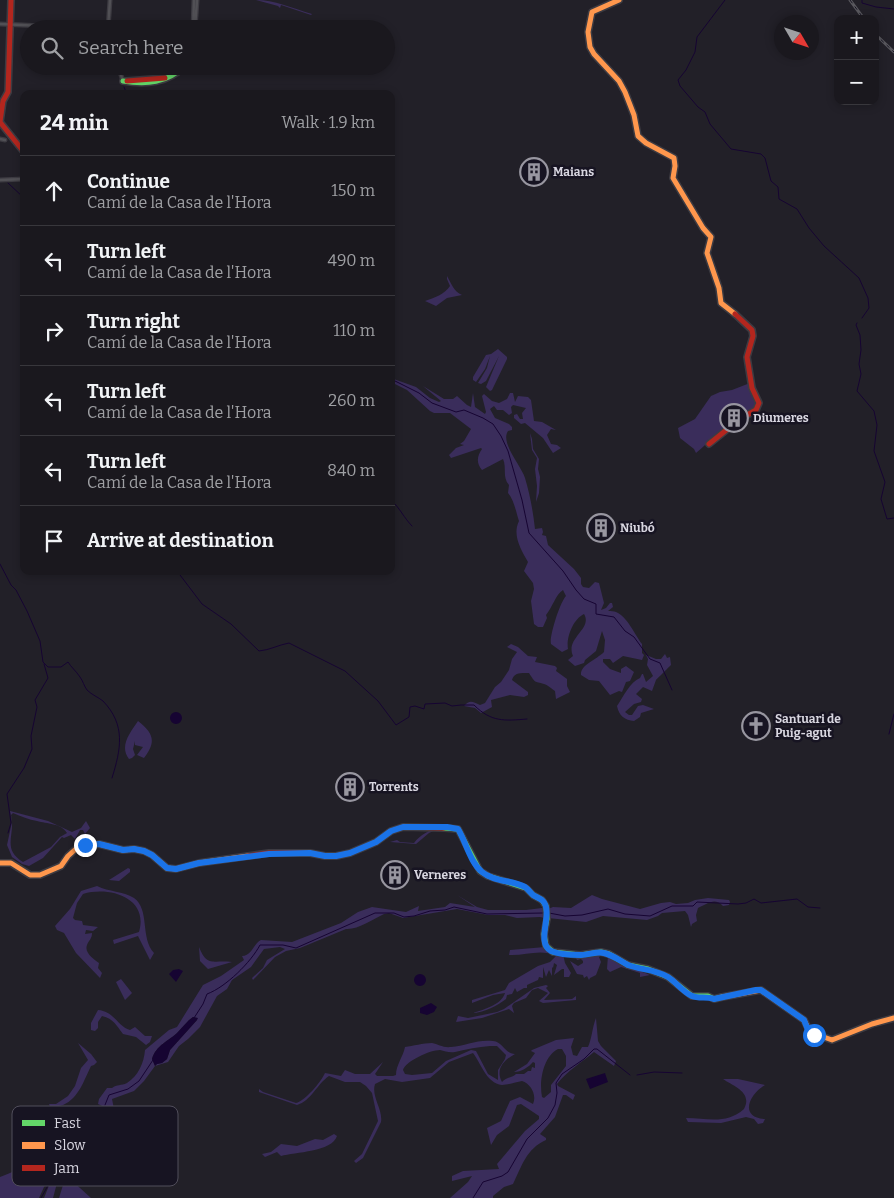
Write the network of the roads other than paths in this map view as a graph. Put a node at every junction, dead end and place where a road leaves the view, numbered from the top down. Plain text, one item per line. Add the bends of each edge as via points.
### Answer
1 (11, 0) edge
2 (110, 0) edge
3 (195, 0) edge
4 (619, 0) edge
5 (109, 20) edge
6 (194, 20) edge
7 (0, 24) edge
8 (11, 24) junction
9 (20, 24) edge
10 (121, 75) edge
11 (170, 75) edge
12 (123, 81) joint
13 (1, 102) edge
14 (0, 140) edge
15 (5, 140) dead end
16 (20, 147) edge
17 (20, 179) edge
18 (0, 180) edge
19 (709, 444) dead end
20 (0, 863) edge
21 (894, 1018) edge

1 - 8 street
2 - 5 street
3 - 6 street
4 - 19 street via 592,12 588,32 590,47 626,92 638,136 674,158 672,178 702,228 711,237 707,253 721,303 752,330 754,336 747,357 752,388 759,403 756,410
7 - 8 street
8 - 9 street
8 - 13 street via 8,92
10 - 12 street
11 - 12 street
13 - 16 street via 0,122
14 - 15 street
17 - 18 street
20 - 21 street via 11,863 30,875 40,875 61,866 78,847 99,844 144,851 167,868 176,869 269,854 336,856 376,842 403,827 453,828 458,829 480,871 526,888 542,900 546,906 546,946 553,952 609,954 628,965 668,977 692,996 714,999 761,990 804,1020 810,1032 834,1040 875,1022

